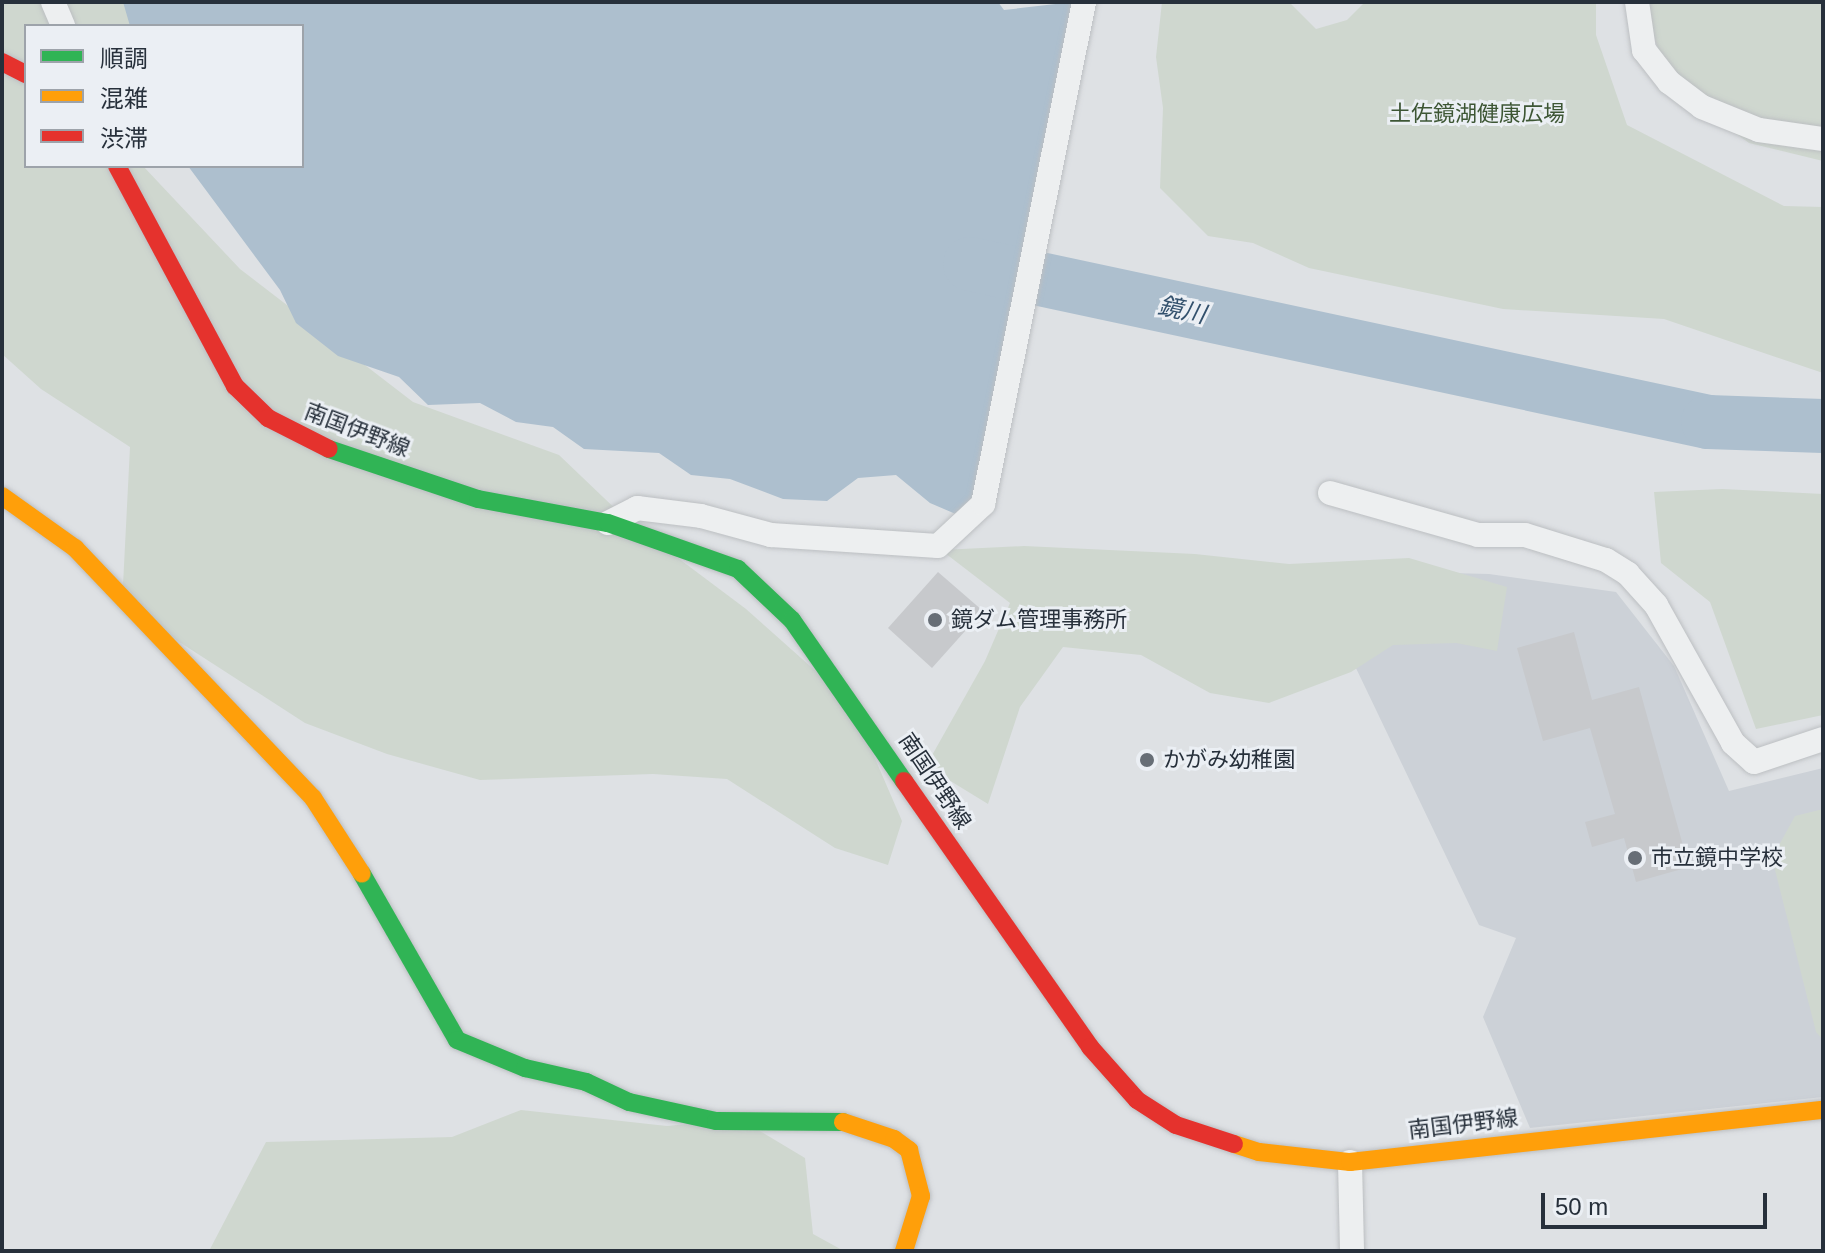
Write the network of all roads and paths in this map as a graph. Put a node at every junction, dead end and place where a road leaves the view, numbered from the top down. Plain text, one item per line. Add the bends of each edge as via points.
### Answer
1 (53, 2) edge
2 (1084, 2) edge
3 (1637, 2) edge
4 (62, 24) edge
5 (2, 62) edge
6 (24, 73) edge
7 (1823, 139) edge
8 (118, 168) edge
9 (1330, 493) dead end
10 (2, 496) edge
11 (608, 523) junction
12 (1823, 739) edge
13 (1823, 1110) edge
14 (1350, 1162) junction
15 (904, 1251) edge
16 (1352, 1251) edge

1 - 4 street
2 - 11 street via 983,504 938,546 771,535 701,516 637,508
3 - 7 street via 1644,50 1669,82 1702,107 1759,130
5 - 6 main road
8 - 11 main road, 南国伊野線 via 235,386 268,418 321,446 478,499
9 - 12 street via 1478,535 1525,535 1606,560 1628,574 1656,605 1733,743 1754,762
10 - 15 main road via 75,548 313,798 392,920 457,1040 525,1068 586,1082 629,1102 716,1121 848,1122 894,1139 909,1150 921,1196
11 - 14 main road, 南国伊野線 via 738,569 792,620 1090,1047 1137,1100 1215,1142
13 - 14 main road, 南国伊野線
14 - 16 street

